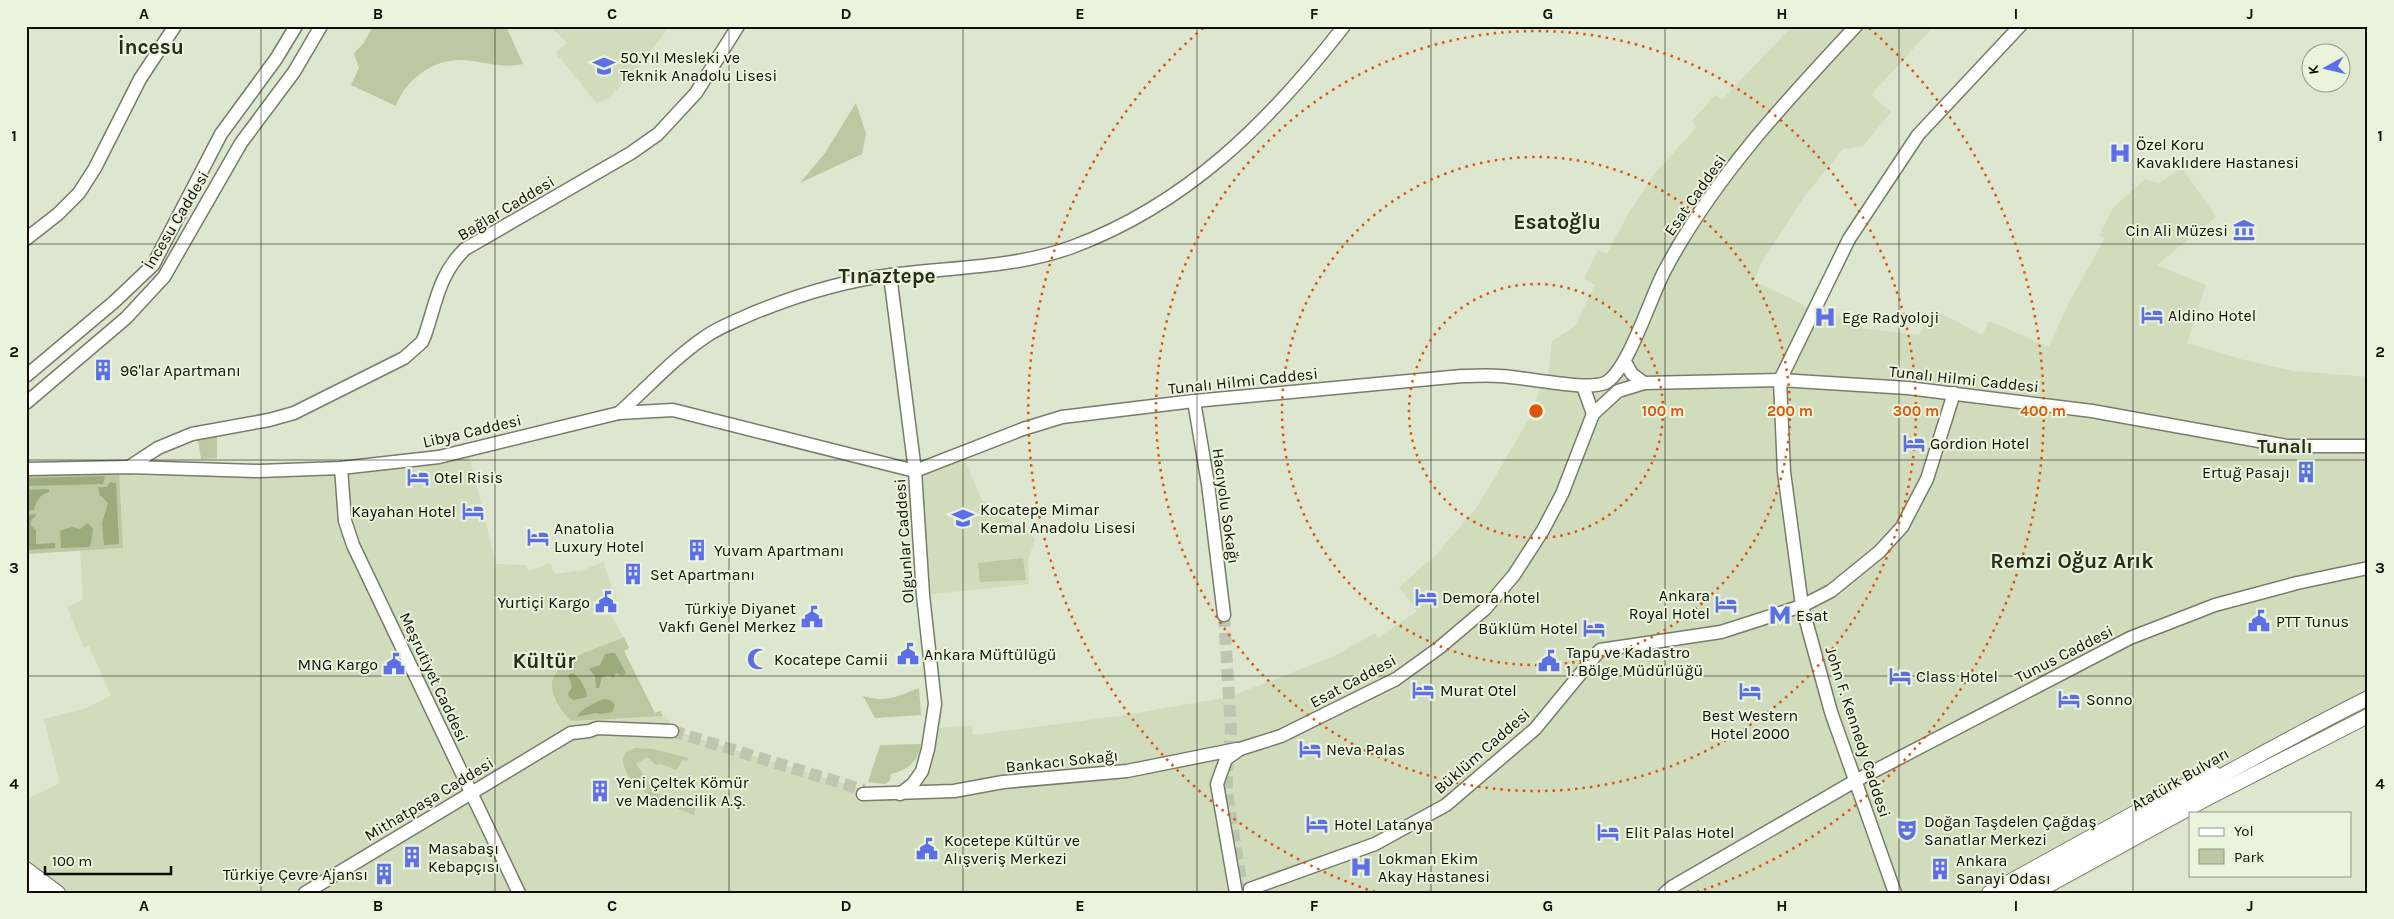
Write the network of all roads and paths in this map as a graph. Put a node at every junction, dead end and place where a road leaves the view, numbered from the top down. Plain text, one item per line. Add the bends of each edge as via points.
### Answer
1 (175, 26) edge
2 (296, 26) edge
3 (321, 26) edge
4 (738, 26) edge
5 (1344, 26) edge
6 (1856, 26) edge
7 (2020, 26) edge
8 (196, 180) junction
9 (212, 193) junction
10 (26, 239) edge
11 (890, 275) junction
12 (1625, 362) junction
13 (26, 376) edge
14 (1780, 380) junction
15 (1644, 383) junction
16 (1583, 386) junction
17 (1954, 393) junction
18 (1194, 401) junction
19 (26, 403) edge
20 (619, 413) junction
21 (1593, 414) junction
22 (2368, 446) edge
23 (129, 467) junction
24 (341, 468) junction
25 (26, 470) edge
26 (916, 471) junction
27 (2368, 568) edge
28 (1802, 606) junction
29 (1224, 615) tunnel mouth
30 (2368, 698) edge
31 (2368, 716) edge
32 (674, 734) tunnel mouth
33 (1240, 749) junction
34 (2240, 764) junction
35 (2249, 778) junction
36 (1855, 781) junction
37 (864, 792) tunnel mouth
38 (470, 794) junction
39 (900, 794) junction
40 (2202, 812) edge
41 (2189, 819) edge
42 (26, 869) edge
43 (26, 883) edge
44 (1250, 891) edge
45 (39, 893) edge
46 (58, 893) edge
47 (304, 893) edge
48 (519, 893) edge
49 (1236, 893) edge
50 (1665, 893) edge
51 (1896, 893) edge
52 (1989, 893) edge
53 (2012, 893) edge
54 (2034, 893) edge
55 (2054, 893) edge

1 - 10 main road via 140,79 79,193
2 - 8 main road, İncesu Caddesi via 221,134
3 - 9 main road, İncesu Caddesi via 294,72 241,144
4 - 23 main road, Bağlar Caddesi via 696,93 658,134 631,153 465,249 442,280 422,342 404,358 294,413 192,434 158,448
5 - 11 main road via 1278,105 1240,142 1193,182 1146,214 1070,248 1031,258
6 - 12 main road, Esat Caddesi via 1786,103 1701,208 1661,277
7 - 14 main road, John F. Kennedy Caddesi via 1918,135 1849,239
8 - 9 main road
8 - 13 main road, İncesu Caddesi via 153,265
9 - 19 main road, İncesu Caddesi via 164,276 126,318
11 - 20 main road via 805,293 714,331
11 - 26 main road, Olgunlar Caddesi
12 - 15 main road via 1632,374
12 - 16 main road, Esat Caddesi via 1608,382
14 - 15 main road, Tunalı Hilmi Caddesi
14 - 17 main road, Tunalı Hilmi Caddesi
14 - 28 main road, John F. Kennedy Caddesi via 1784,472
15 - 21 main road, Tunalı Hilmi Caddesi via 1618,391
16 - 18 main road, Tunalı Hilmi Caddesi via 1499,376 1462,376
16 - 21 main road
17 - 22 main road, Tunalı Hilmi Caddesi via 2092,411 2287,446
17 - 28 main road, Büklüm Caddesi via 1927,479 1902,527 1879,552 1831,591
18 - 26 main road, Tunalı Hilmi Caddesi via 1049,420
18 - 29 main road, Hacıyolu Sokağı
20 - 24 main road, Libya Caddesi via 439,457
20 - 26 main road, Libya Caddesi via 682,411
21 - 33 main road, Esat Caddesi via 1562,494 1543,530 1514,575 1485,610 1396,679 1281,736
23 - 24 main road, Libya Caddesi via 211,471
23 - 25 main road, Libya Caddesi
24 - 38 main road, Meşrutiyet Caddesi via 345,521 353,545
26 - 39 main road, Olgunlar Caddesi via 923,595 935,704 922,771 914,784
27 - 36 main road, Tunus Caddesi via 2297,583 2172,620 2108,648
28 - 36 main road, John F. Kennedy Caddesi via 1831,712
28 - 44 main road, Büklüm Caddesi via 1721,632 1600,650 1535,729 1446,805 1375,844
30 - 34 main road, Atatürk Bulvarı
31 - 35 main road, Atatürk Bulvarı
32 - 38 main road, Mithatpaşa Caddesi via 571,733
33 - 39 main road, Bankacı Sokağı via 1127,771
33 - 49 main road, Esat Caddesi via 1226,759 1218,784
34 - 52 main road via 2180,788
34 - 53 main road, Atatürk Bulvarı
35 - 40 main road
35 - 54 main road, Atatürk Bulvarı
36 - 50 main road, Tunus Caddesi
36 - 51 main road, John F. Kennedy Caddesi
37 - 39 main road, Bankacı Sokağı
38 - 47 main road, Mithatpaşa Caddesi
38 - 48 main road, Meşrutiyet Caddesi
41 - 55 main road
42 - 46 main road
43 - 45 main road

